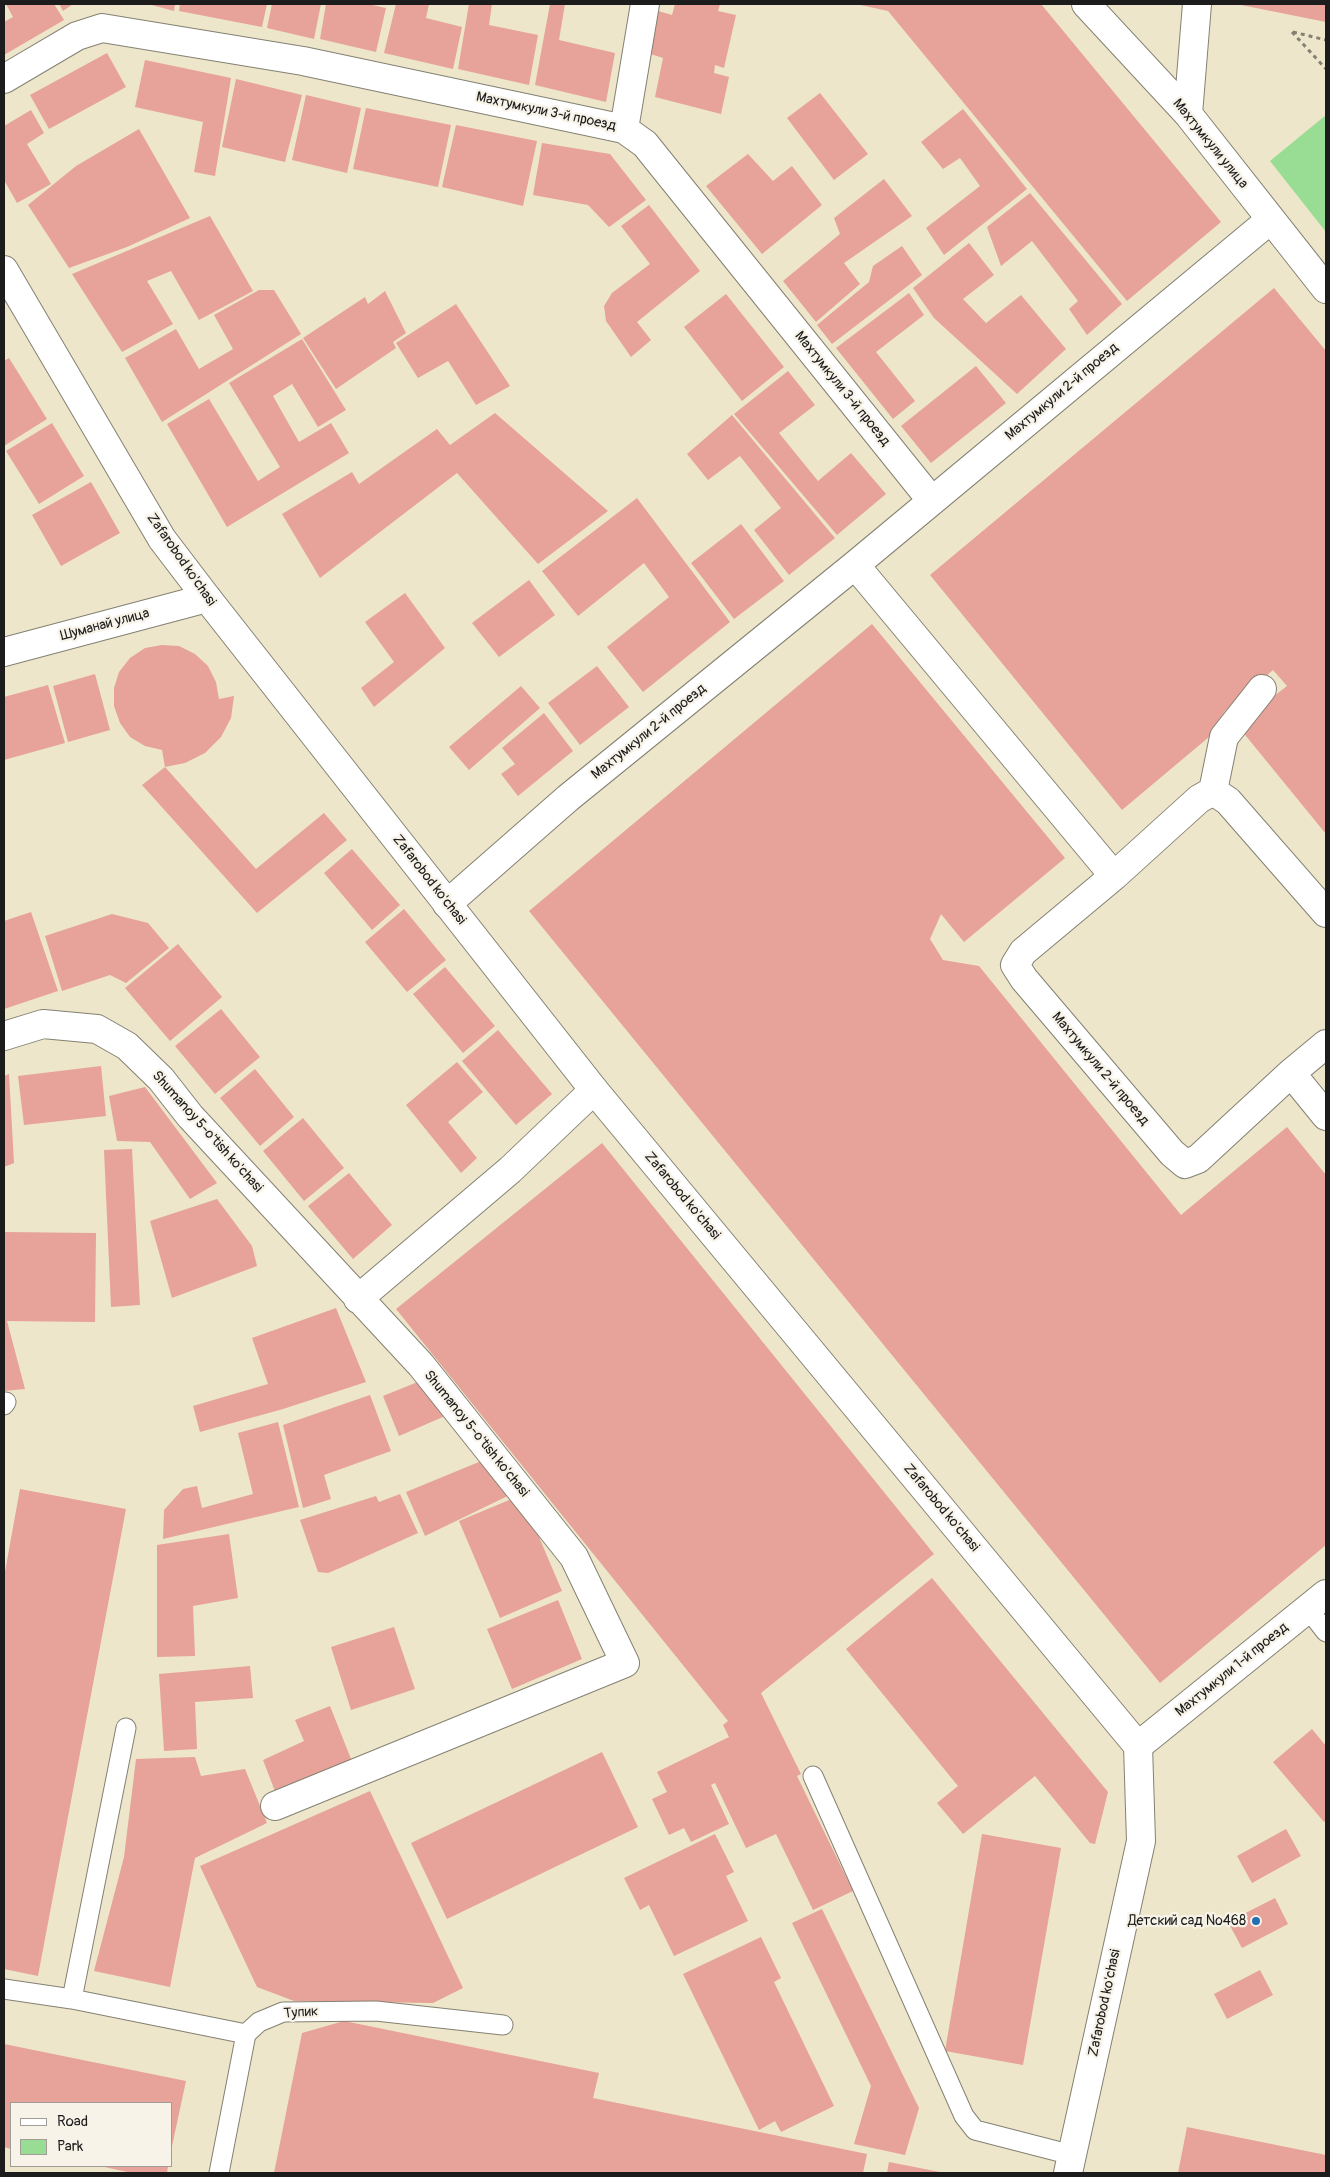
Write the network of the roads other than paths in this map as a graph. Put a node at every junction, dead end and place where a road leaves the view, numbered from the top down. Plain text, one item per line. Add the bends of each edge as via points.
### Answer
1 (645, 4) edge
2 (1086, 4) edge
3 (1197, 4) edge
4 (4, 80) edge
5 (1188, 114) junction
6 (624, 129) junction
7 (1270, 220) junction
8 (4, 270) edge
9 (1326, 289) edge
10 (932, 501) junction
11 (855, 565) junction
12 (207, 598) junction
13 (4, 652) edge
14 (1262, 689) dead end
15 (1213, 791) junction
16 (1114, 876) junction
17 (447, 904) junction
18 (1326, 913) edge
19 (4, 1036) edge
20 (1326, 1044) edge
21 (1292, 1073) junction
22 (594, 1090) junction
23 (1326, 1116) edge
24 (358, 1299) junction
25 (1317, 1601) edge
26 (1326, 1632) edge
27 (126, 1728) dead end
28 (1138, 1746) junction
29 (813, 1776) dead end
30 (275, 1806) dead end
31 (4, 1989) edge
32 (72, 1999) junction
33 (503, 2025) dead end
34 (246, 2034) junction
35 (1070, 2164) edge
36 (219, 2173) edge

1 - 6 street
2 - 5 street, Махтумкули улица
3 - 5 street
4 - 6 street, Махтумкули 3-й проезд via 77,36 102,28 303,61
5 - 7 street, Махтумкули улица
6 - 10 street, Махтумкули 3-й проезд via 645,144
7 - 9 street, Махтумкули улица
7 - 10 street, Махтумкули 2-й проезд
8 - 12 street, Zafarobod ko'chasi via 162,539
10 - 11 street, Махтумкули 2-й проезд
11 - 16 street
11 - 17 street, Махтумкули 2-й проезд via 568,798
12 - 13 street, Шуманай улица
12 - 17 street, Zafarobod ko'chasi
14 - 15 street via 1224,737
15 - 16 street, Махтумкули 2-й проезд via 1199,799
15 - 18 street via 1228,801
16 - 21 street, Махтумкули 2-й проезд via 1023,952 1015,965 1172,1153 1185,1164 1198,1159
17 - 22 street, Zafarobod ko'chasi
19 - 24 street, Shumanoy 5-o'tish ko'chasi via 43,1024 97,1029 127,1046 161,1079 190,1116
20 - 21 street, Махтумкули 2-й проезд
21 - 23 street
22 - 24 street via 510,1170
22 - 28 street, Zafarobod ko'chasi
24 - 30 street, Shumanoy 5-o'tish ko'chasi via 421,1365 574,1557 625,1664
25 - 26 lane
25 - 28 street, Махтумкули 1-й проезд
27 - 32 lane
28 - 35 street, Zafarobod ko'chasi via 1141,1842
29 - 35 lane via 964,2116 975,2130
31 - 32 lane
32 - 34 lane
33 - 34 lane, Тупик via 376,2011 283,2012 258,2022
34 - 36 lane

